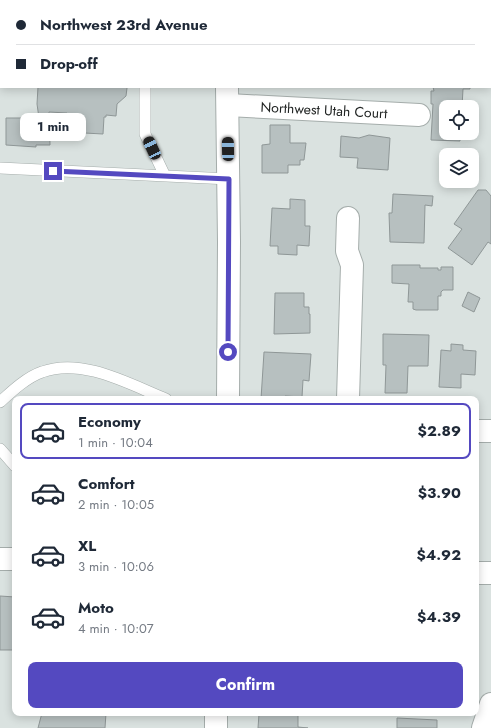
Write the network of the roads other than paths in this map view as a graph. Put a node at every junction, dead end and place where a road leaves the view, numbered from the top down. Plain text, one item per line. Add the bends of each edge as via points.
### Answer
1 (145, 88) edge
2 (228, 96) edge
3 (420, 115) dead end
4 (0, 168) edge
5 (165, 176) junction
6 (229, 179) junction
7 (348, 218) dead end
8 (159, 396) edge
9 (228, 396) edge
10 (348, 396) edge
11 (0, 402) edge
12 (479, 431) edge
13 (491, 431) edge
14 (0, 449) edge
15 (12, 463) edge
16 (0, 559) edge
17 (12, 559) edge
18 (479, 573) edge
19 (491, 573) edge
20 (491, 704) edge
21 (216, 716) edge
22 (216, 728) edge
23 (483, 728) edge

1 - 5 lane via 145,134
2 - 3 street, Northwest Utah Court
2 - 6 street
4 - 5 lane
5 - 6 lane
6 - 9 street
7 - 10 street via 347,251 352,266
8 - 11 lane via 101,372 73,367 42,372 16,388
12 - 13 street
14 - 15 lane
16 - 17 street
18 - 19 street
20 - 23 street
21 - 22 street

